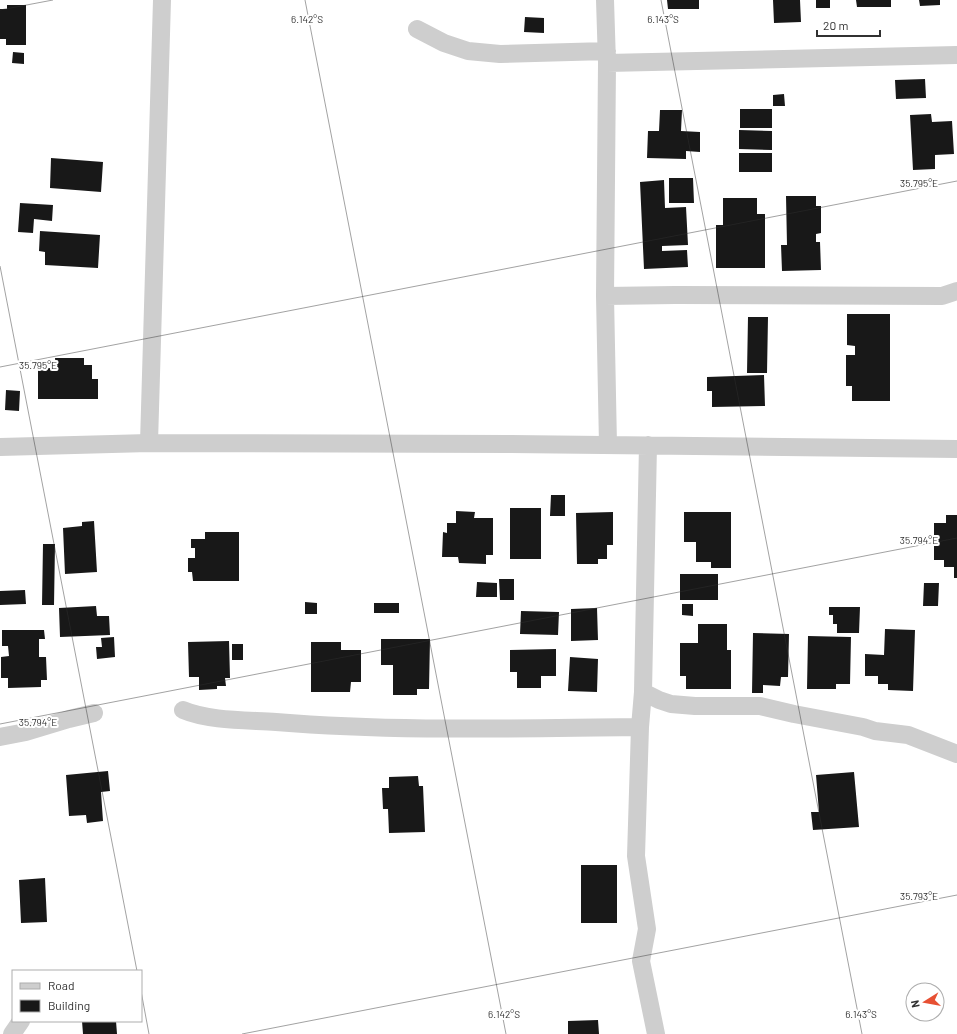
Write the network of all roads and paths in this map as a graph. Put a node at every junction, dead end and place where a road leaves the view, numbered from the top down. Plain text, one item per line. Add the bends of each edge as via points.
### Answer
1 (162, 0) edge
2 (605, 0) edge
3 (417, 29) dead end
4 (957, 55) edge
5 (607, 57) junction
6 (957, 291) edge
7 (605, 296) junction
8 (149, 443) junction
9 (608, 445) junction
10 (648, 445) junction
11 (0, 446) edge
12 (957, 449) edge
13 (643, 692) junction
14 (183, 710) dead end
15 (94, 713) dead end
16 (640, 727) junction
17 (0, 737) edge
18 (957, 754) edge
19 (20, 1022) edge
20 (12, 1034) edge
21 (656, 1034) edge

1 - 8 street
2 - 5 street
3 - 5 street via 444,43 468,51
4 - 5 street
5 - 7 street
6 - 7 street via 942,296
7 - 9 street
8 - 9 street
8 - 11 street
9 - 10 street
10 - 12 street
10 - 13 street
13 - 16 street
13 - 18 street via 671,704 760,706 875,731 908,735
14 - 16 street via 205,717 312,725 461,729
15 - 17 street
16 - 21 street via 636,856 647,929 641,961
19 - 20 street

